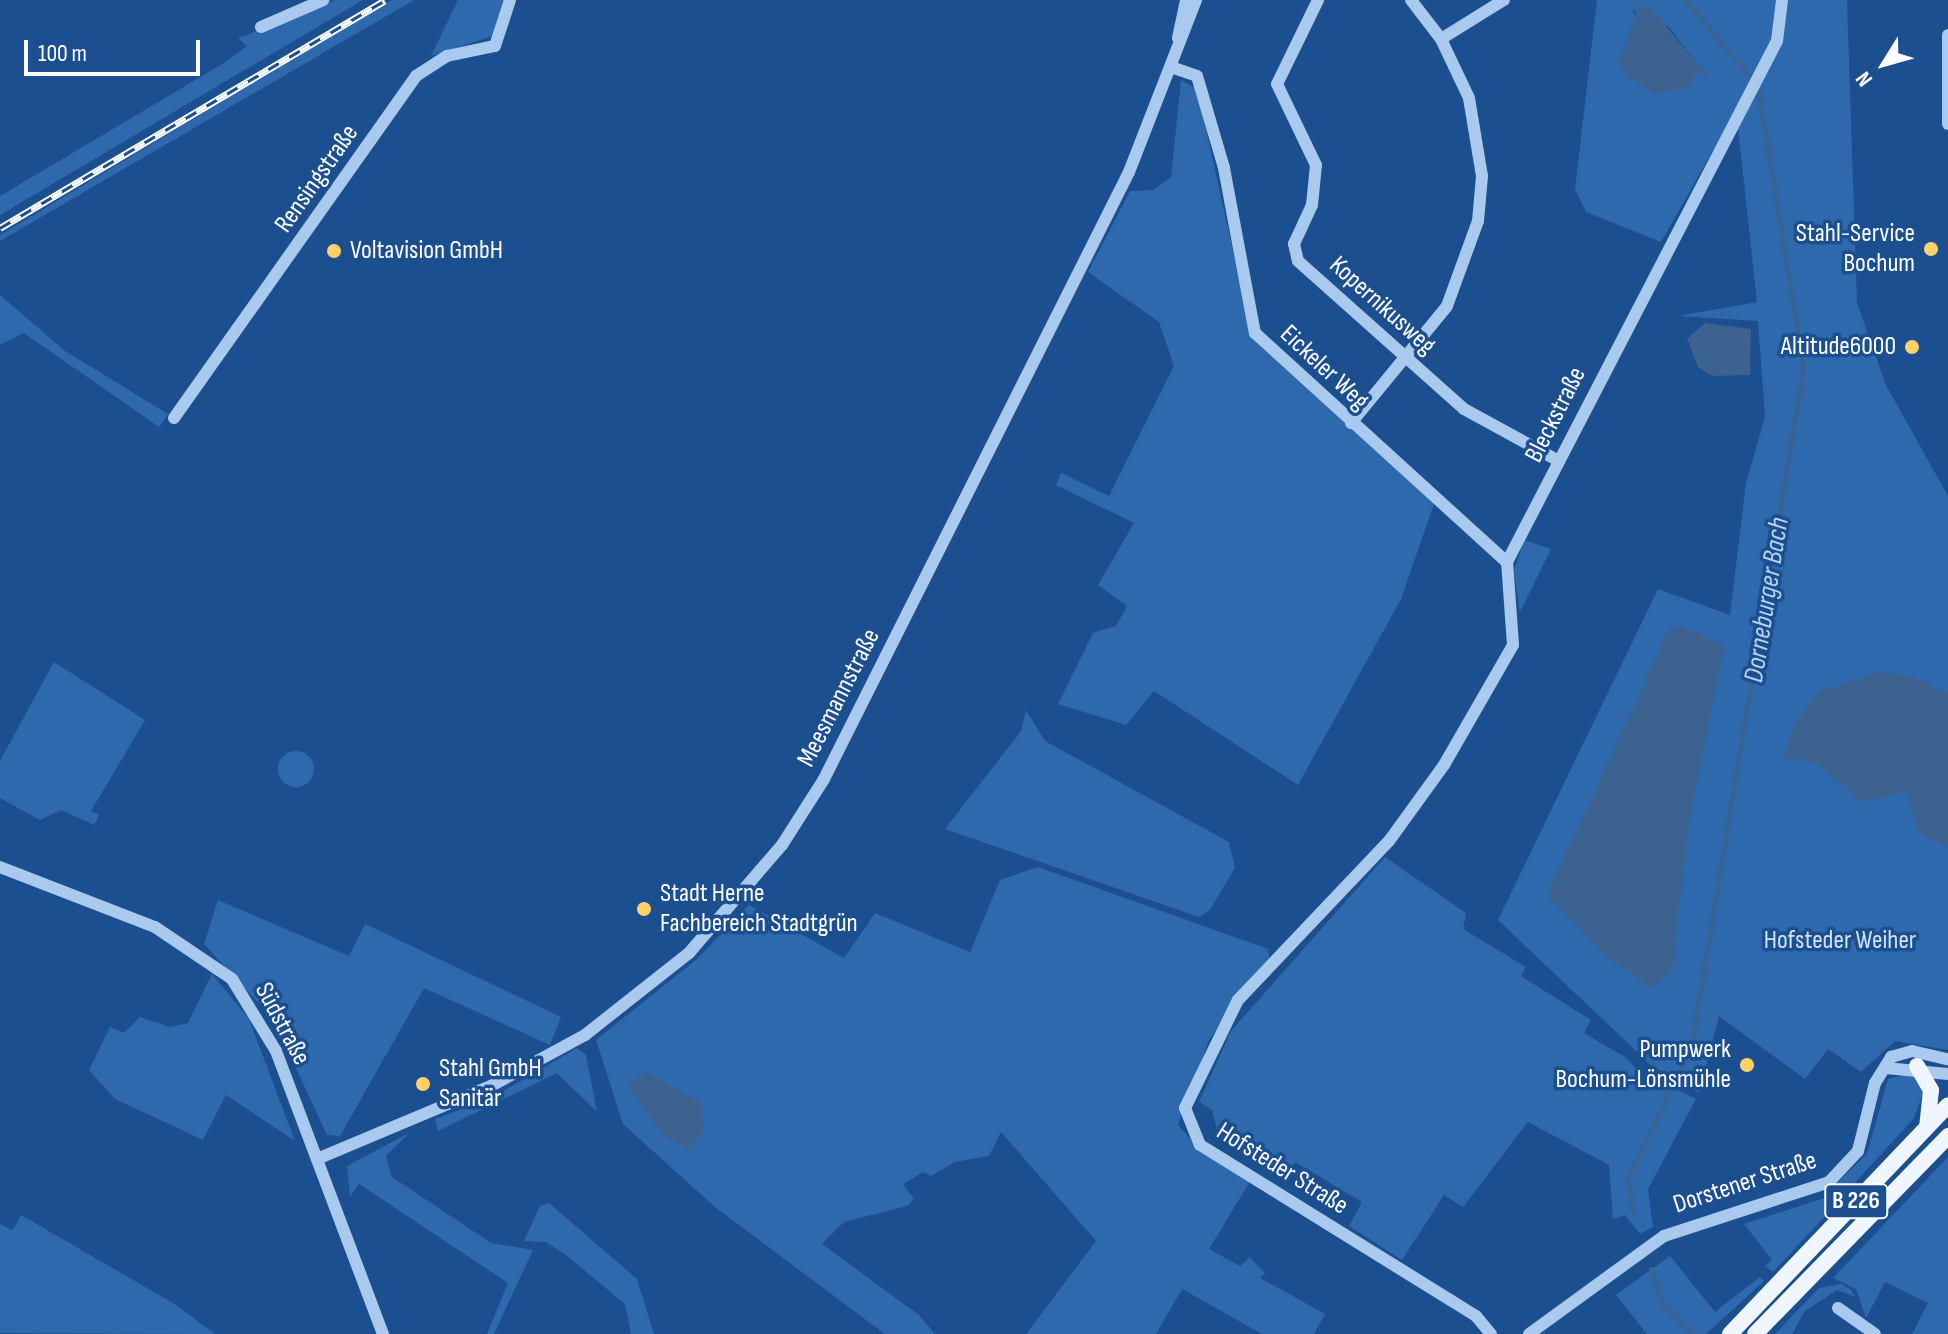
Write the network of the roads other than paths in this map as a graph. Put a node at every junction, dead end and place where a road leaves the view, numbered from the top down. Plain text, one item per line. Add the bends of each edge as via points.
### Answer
1 (323, 0) edge
2 (510, 0) edge
3 (1186, 0) edge
4 (1196, 0) edge
5 (1318, 0) edge
6 (1411, 0) edge
7 (1504, 0) edge
8 (1782, 0) edge
9 (261, 27) dead end
10 (1948, 35) edge
11 (1441, 39) junction
12 (1178, 53) junction
13 (1174, 68) junction
14 (1948, 124) edge
15 (1408, 359) junction
16 (174, 418) dead end
17 (1351, 423) junction
18 (1557, 460) junction
19 (1507, 562) junction
20 (0, 867) edge
21 (1948, 1059) edge
22 (1917, 1066) junction
23 (1886, 1068) junction
24 (1948, 1074) edge
25 (1948, 1105) edge
26 (1926, 1127) junction
27 (1948, 1136) edge
28 (317, 1159) junction
29 (1838, 1308) dead end
30 (383, 1334) edge
31 (1491, 1334) edge
32 (1529, 1334) edge
33 (1730, 1334) edge
34 (1755, 1334) edge
35 (1875, 1334) edge

1 - 9 street
2 - 16 street, Rensingstraße via 495,46 447,56 416,76
3 - 12 street, Meesmannstraße
4 - 12 street, Meesmannstraße
5 - 15 street, Kopernikusweg via 1277,84 1316,165 1312,205 1294,244 1298,261
6 - 11 street
7 - 11 street
8 - 18 street, Bleckstraße via 1777,41 1741,99
10 - 14 street
11 - 15 street via 1478,136 1478,221 1457,290
12 - 13 street, Meesmannstraße
13 - 17 street, Eickeler Weg via 1197,76 1224,168 1255,333
13 - 28 street, Meesmannstraße via 1129,172 824,779 750,888 668,972 554,1055
15 - 17 street
15 - 18 street, Kopernikusweg via 1478,420
17 - 19 street, Eickeler Weg
18 - 19 street, Bleckstraße
19 - 31 street, Hofsteder Straße via 1513,645 1444,765 1385,846 1238,1000 1195,1079 1185,1124 1200,1145 1476,1316
20 - 28 street, Südstraße via 155,927 216,965 257,1014
21 - 23 street via 1904,1052
22 - 23 street
22 - 24 street
22 - 26 main road via 1931,1090
23 - 32 street, Dorstener Straße via 1875,1083 1858,1151 1837,1176 1664,1236
25 - 26 main road, B 226
26 - 33 main road, B 226
27 - 34 main road, B 226
28 - 30 street, Südstraße
29 - 35 street

